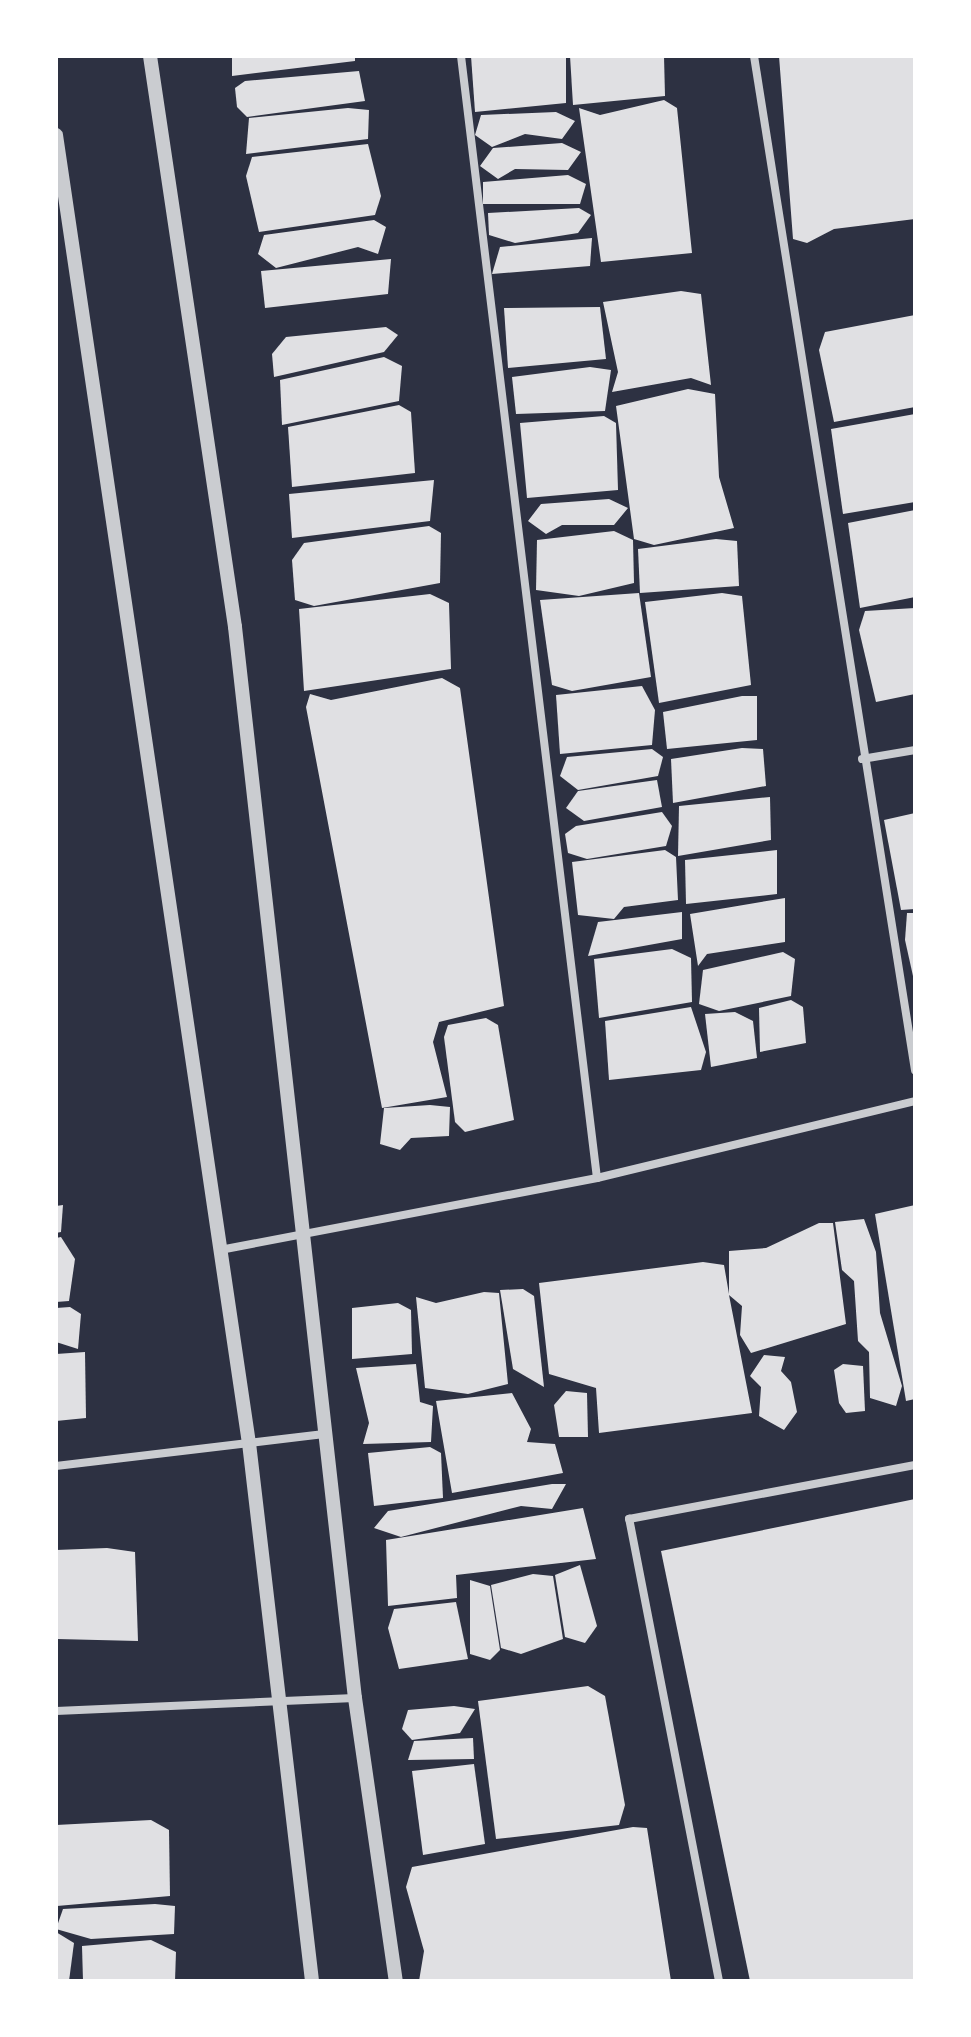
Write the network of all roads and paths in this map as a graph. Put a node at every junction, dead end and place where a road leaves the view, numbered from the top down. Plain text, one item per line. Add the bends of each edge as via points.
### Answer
1 (150, 56) edge
2 (461, 56) edge
3 (754, 56) edge
4 (56, 135) edge
5 (915, 750) edge
6 (862, 759) junction
7 (915, 1070) edge
8 (915, 1101) edge
9 (597, 1178) junction
10 (300, 1235) junction
11 (220, 1250) junction
12 (324, 1434) junction
13 (249, 1443) junction
14 (915, 1465) edge
15 (56, 1466) edge
16 (355, 1698) junction
17 (279, 1701) junction
18 (56, 1711) edge
19 (312, 1981) edge
20 (396, 1981) edge
21 (719, 1981) edge

1 - 10 street via 235,627
2 - 9 street
3 - 6 street
4 - 11 street
5 - 6 street
6 - 7 street
8 - 9 street
9 - 10 street
10 - 11 street
10 - 12 street
11 - 13 street
12 - 13 street
12 - 16 street
13 - 15 street
13 - 17 street
14 - 21 street via 629,1519
16 - 17 street
16 - 20 street
17 - 18 street
17 - 19 street

